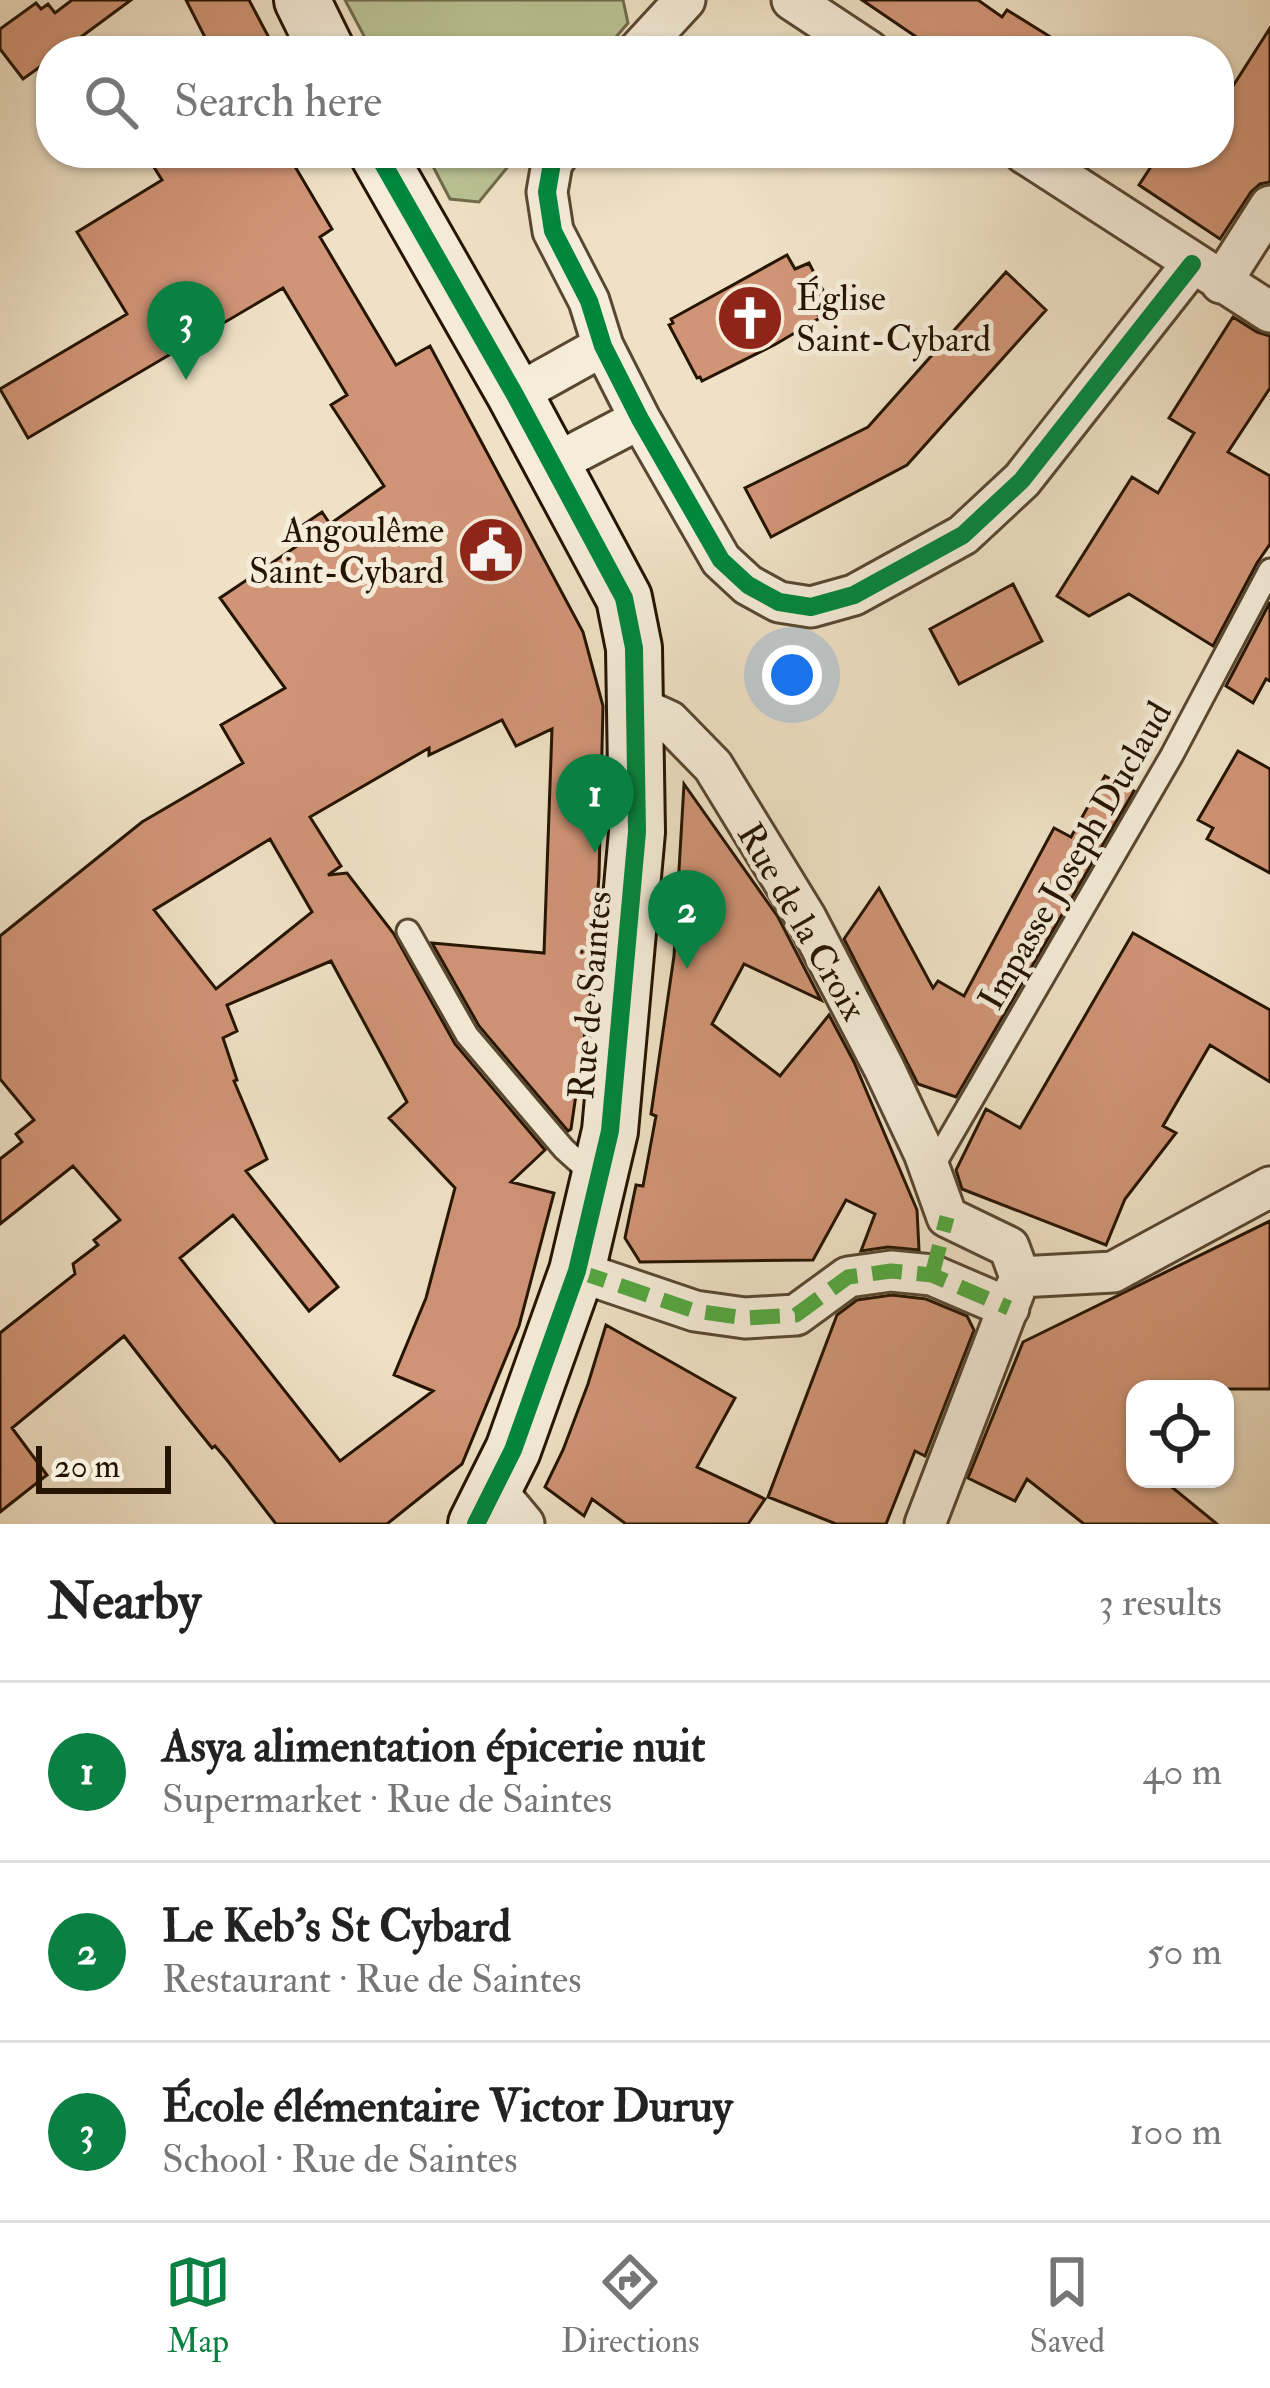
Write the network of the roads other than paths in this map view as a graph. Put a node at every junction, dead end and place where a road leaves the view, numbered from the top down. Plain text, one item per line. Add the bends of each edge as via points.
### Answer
1 (792, 0) edge
2 (679, 2) edge
3 (651, 36) edge
4 (846, 36) edge
5 (386, 168) edge
6 (553, 168) edge
7 (1047, 168) edge
8 (1270, 206) edge
9 (1207, 274) junction
10 (1270, 312) edge
11 (603, 346) junction
12 (515, 395) junction
13 (640, 418) junction
14 (552, 465) junction
15 (1270, 570) edge
16 (634, 705) junction
17 (408, 931) dead end
18 (931, 1170) junction
19 (599, 1181) junction
20 (1270, 1187) edge
21 (946, 1217) junction
22 (577, 1271) junction
23 (932, 1275) junction
24 (1014, 1292) junction
25 (489, 1517) edge
26 (925, 1524) edge

1 - 4 street
2 - 3 street
5 - 12 main road, Rue de Saintes
6 - 11 street via 553,231
7 - 9 street
8 - 9 street
9 - 10 street
9 - 13 street via 963,535 854,595 812,607 779,602 721,560
11 - 12 street
11 - 13 street
12 - 14 main road, Rue de Saintes
13 - 14 street
14 - 16 main road, Rue de Saintes via 623,598
15 - 18 lane, Impasse Joseph Duclaud
16 - 18 street, Rue de la Croix via 669,721 712,766 806,918
16 - 19 main road, Rue de Saintes via 637,832
17 - 19 lane via 467,1034
18 - 21 street, Rue de la Croix
19 - 22 main road, Rue de Saintes
20 - 24 street via 1113,1272
21 - 23 street
21 - 24 street via 1009,1247
22 - 23 street via 695,1311 745,1318 796,1315 848,1277
22 - 25 main road, Rue de Saintes
23 - 24 street
24 - 26 street

